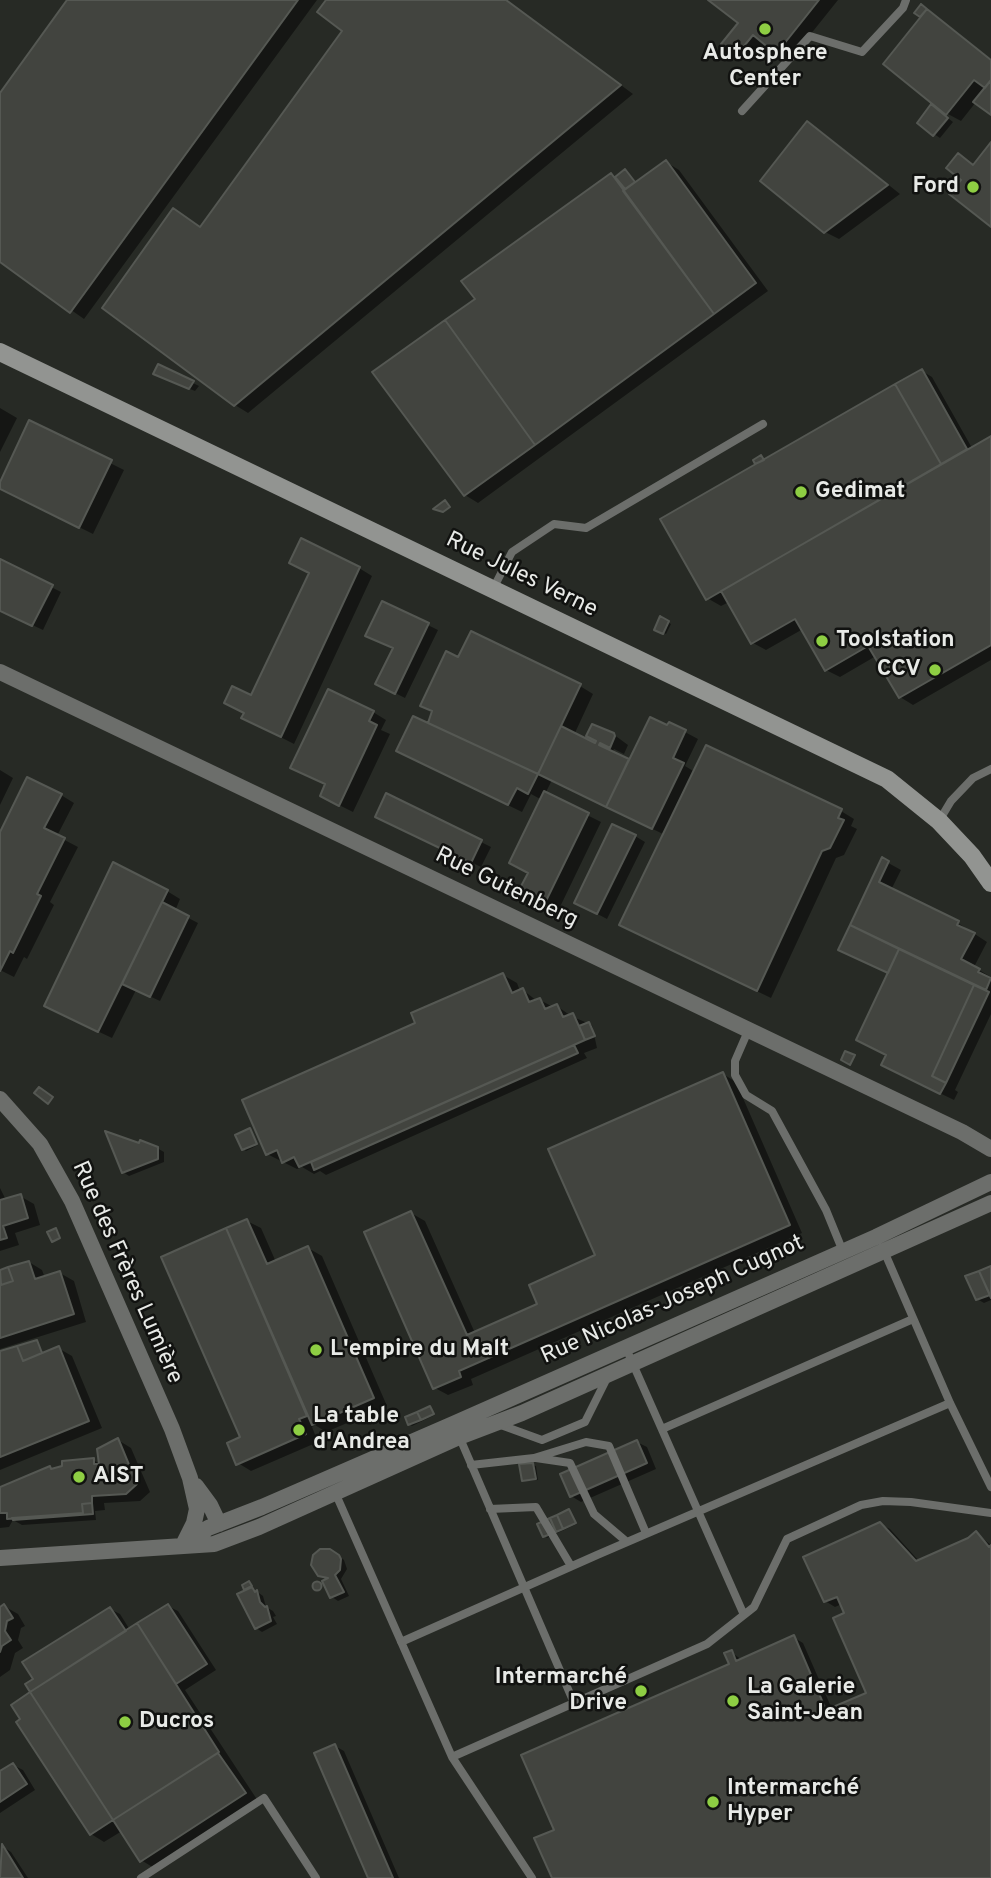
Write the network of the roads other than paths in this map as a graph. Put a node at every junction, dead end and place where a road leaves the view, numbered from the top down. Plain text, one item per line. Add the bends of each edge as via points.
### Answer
1 (906, 0) edge
2 (742, 111) dead end
3 (0, 352) edge
4 (763, 424) dead end
5 (493, 589) junction
6 (0, 672) edge
7 (991, 768) edge
8 (939, 821) junction
9 (991, 883) edge
10 (748, 1031) junction
11 (0, 1099) edge
12 (7, 1117) edge
13 (991, 1149) edge
14 (991, 1182) edge
15 (991, 1203) edge
16 (876, 1237) junction
17 (842, 1251) junction
18 (885, 1252) junction
19 (849, 1267) junction
20 (914, 1319) junction
21 (629, 1354) junction
22 (611, 1371) junction
23 (950, 1403) junction
24 (495, 1423) junction
25 (662, 1429) junction
26 (456, 1430) junction
27 (534, 1458) junction
28 (471, 1465) junction
29 (190, 1478) junction
30 (332, 1485) junction
31 (991, 1487) edge
32 (490, 1509) junction
33 (698, 1511) junction
34 (991, 1513) edge
35 (219, 1524) junction
36 (646, 1533) junction
37 (627, 1542) junction
38 (182, 1547) junction
39 (0, 1558) edge
40 (571, 1566) junction
41 (523, 1587) junction
42 (744, 1615) junction
43 (401, 1642) junction
44 (574, 1703) junction
45 (452, 1757) junction
46 (141, 1878) edge
47 (316, 1878) edge
48 (532, 1878) edge

1 - 2 lane via 862,52 810,36
3 - 5 main road, Rue Jules Verne
4 - 5 lane via 586,528 554,524 512,552
5 - 8 main road, Rue Jules Verne via 887,779
6 - 10 street, Rue Gutenberg
7 - 8 lane via 973,778
8 - 9 main road, Rue Jules Verne
10 - 13 street, Rue Gutenberg
10 - 17 lane via 735,1061 735,1075 746,1095 772,1111 826,1210
11 - 12 street, Rue des Frères Lumière
12 - 29 street, Rue des Frères Lumière via 40,1144 72,1201
14 - 16 street, Rue Nicolas-Joseph Cugnot
15 - 18 street, Rue Nicolas-Joseph Cugnot
16 - 17 street, Rue Nicolas-Joseph Cugnot
16 - 18 lane
17 - 19 lane
17 - 21 street, Rue Nicolas-Joseph Cugnot
18 - 19 street, Rue Nicolas-Joseph Cugnot
18 - 20 lane
19 - 21 street, Rue Nicolas-Joseph Cugnot
20 - 23 lane
20 - 25 lane
21 - 22 street, Rue Nicolas-Joseph Cugnot
21 - 25 lane
21 - 26 street, Rue Nicolas-Joseph Cugnot
22 - 24 street, Rue Nicolas-Joseph Cugnot
22 - 24 lane via 585,1422 542,1440
23 - 31 lane
23 - 33 lane
24 - 26 street, Rue Nicolas-Joseph Cugnot
25 - 33 lane
26 - 28 lane
26 - 30 street, Rue Nicolas-Joseph Cugnot
27 - 28 lane
27 - 36 lane via 586,1441 609,1447
27 - 37 lane via 570,1463 594,1514
28 - 32 lane
29 - 35 street, Rue des Frères Lumière
29 - 38 street, Rue des Frères Lumière via 197,1509
30 - 35 street, Rue Nicolas-Joseph Cugnot
30 - 38 street, Rue Nicolas-Joseph Cugnot via 260,1527 214,1544
30 - 43 lane
32 - 40 lane via 536,1507
32 - 41 lane
33 - 36 lane
33 - 42 lane
34 - 42 lane via 911,1502 861,1505 788,1539 754,1607
35 - 38 street, Rue Nicolas-Joseph Cugnot
36 - 37 lane
37 - 40 lane
38 - 39 street, Rue Nicolas-Joseph Cugnot
40 - 41 lane
41 - 43 lane
41 - 44 lane
42 - 44 lane via 708,1644
43 - 45 lane
44 - 45 lane
45 - 48 lane
46 - 47 lane via 264,1798

